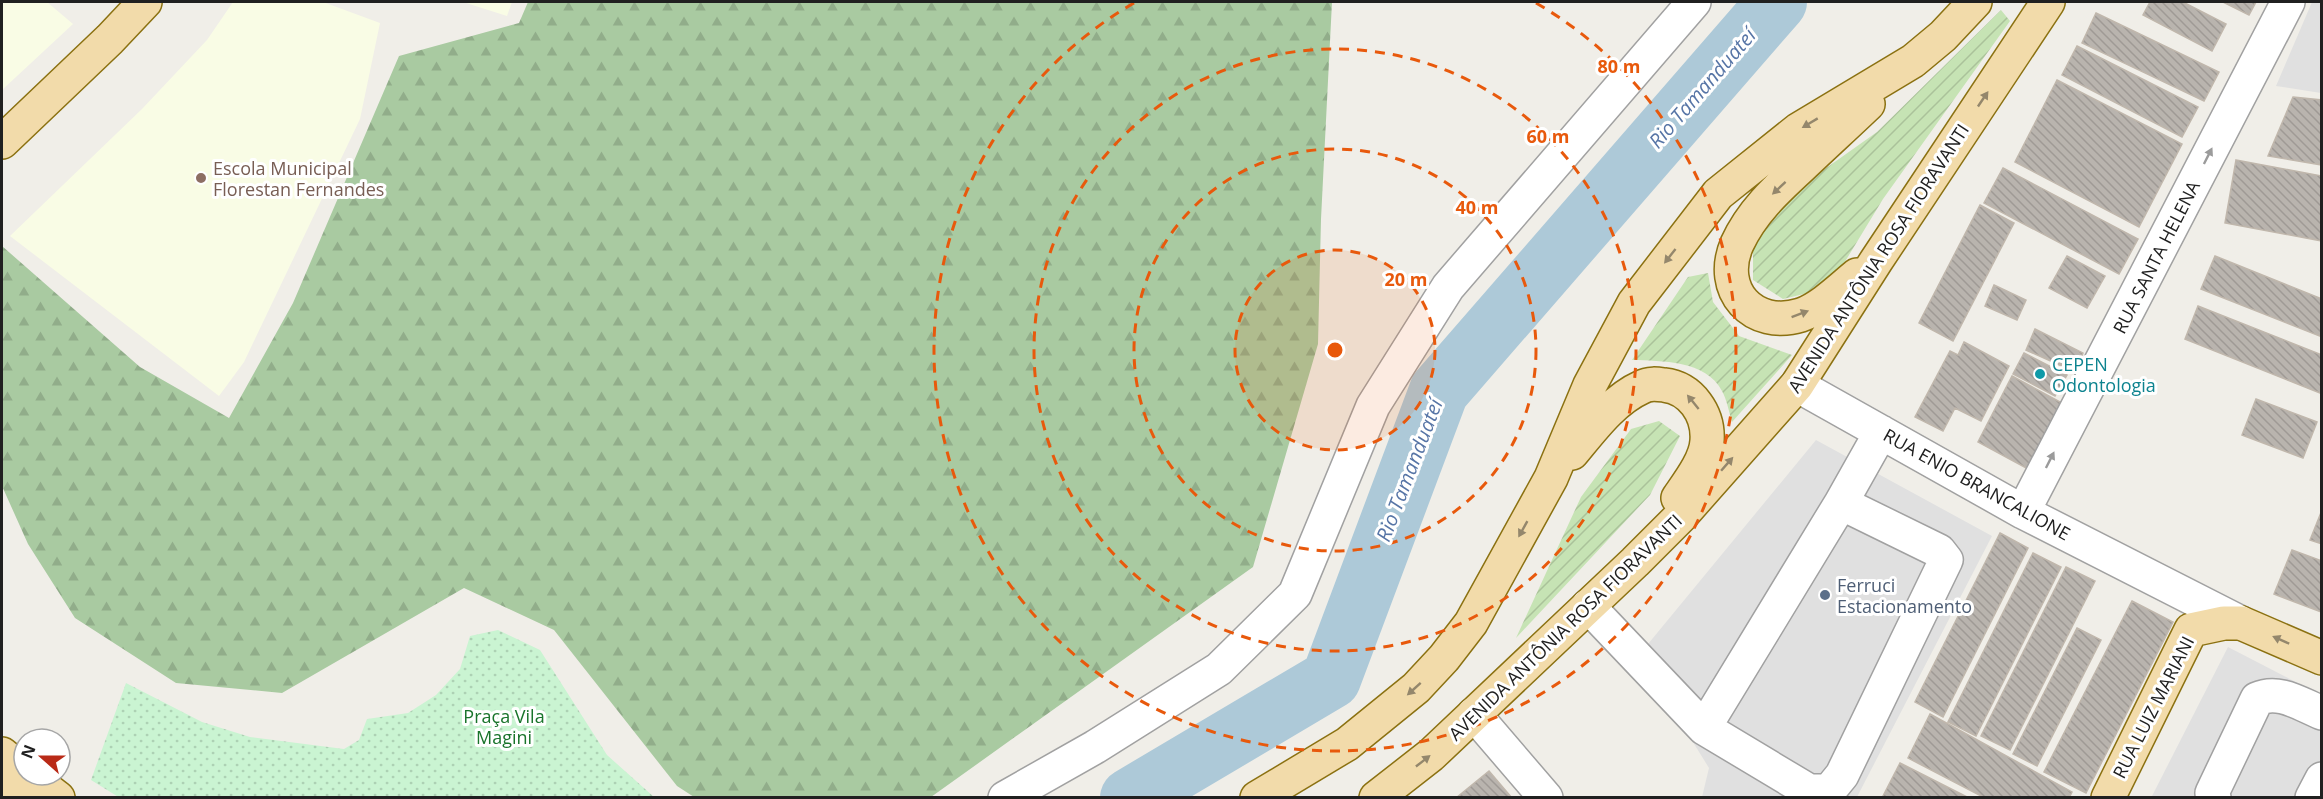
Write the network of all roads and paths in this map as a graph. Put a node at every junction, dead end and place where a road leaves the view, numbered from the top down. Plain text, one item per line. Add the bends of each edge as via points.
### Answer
1 (145, 2) edge
2 (1694, 2) edge
3 (1975, 2) edge
4 (2048, 2) edge
5 (2288, 2) edge
6 (1913, 61) junction
7 (2, 142) edge
8 (1875, 261) junction
9 (1797, 385) junction
10 (1881, 432) junction
11 (1551, 478) junction
12 (1841, 503) junction
13 (2024, 512) junction
14 (1635, 562) junction
15 (2158, 581) junction
16 (1588, 606) junction
17 (2241, 623) junction
18 (2191, 630) junction
19 (2322, 658) edge
20 (2322, 713) edge
21 (1474, 714) junction
22 (1704, 728) junction
23 (1347, 744) junction
24 (2322, 778) edge
25 (1005, 798) edge
26 (1257, 798) edge
27 (1296, 798) edge
28 (1376, 798) edge
29 (1546, 798) edge
30 (2108, 798) edge
31 (2214, 798) edge
32 (2312, 798) edge

1 - 7 main road
2 - 25 street via 1448,287 1373,406 1295,594 1219,669
3 - 6 main road
8 -> 4 main road, AVENIDA ANTÔNIA ROSA FIORAVANTI
13 -> 5 street, RUA SANTA HELENA
6 -> 8 main road via 1764,202 1738,243 1731,276 1745,305 1769,317 1790,318 1816,306
6 -> 11 main road via 1798,130 1718,194 1634,303 1590,385
8 - 9 main road, AVENIDA ANTÔNIA ROSA FIORAVANTI
9 - 10 street, RUA ENIO BRANCALIONE
14 -> 9 main road, AVENIDA ANTÔNIA ROSA FIORAVANTI
10 - 12 street
10 - 13 street, RUA ENIO BRANCALIONE
14 -> 11 main road via 1681,494 1707,443 1707,423 1694,398 1676,387 1643,386 1605,415
11 -> 23 main road via 1471,623 1416,688
12 - 22 street
12 - 22 street via 1939,551 1946,561 1842,775 1829,791 1809,792
13 - 15 street, RUA ENIO BRANCALIONE
14 - 16 main road, AVENIDA ANTÔNIA ROSA FIORAVANTI
15 - 17 street, RUA ENIO BRANCALIONE
15 - 18 street, RUA ENIO BRANCALIONE
16 - 21 main road, AVENIDA ANTÔNIA ROSA FIORAVANTI
16 - 22 street
17 - 18 main road, RUA LUIZ MARIANI
19 -> 17 main road, RUA ENIO BRANCALIONE
18 - 30 main road, RUA LUIZ MARIANI
20 - 31 street via 2281,696 2268,694 2257,699 2212,793
28 -> 21 main road, AVENIDA ANTÔNIA ROSA FIORAVANTI via 1431,755
21 - 29 street
23 - 26 main road
23 - 27 main road
24 - 32 street

